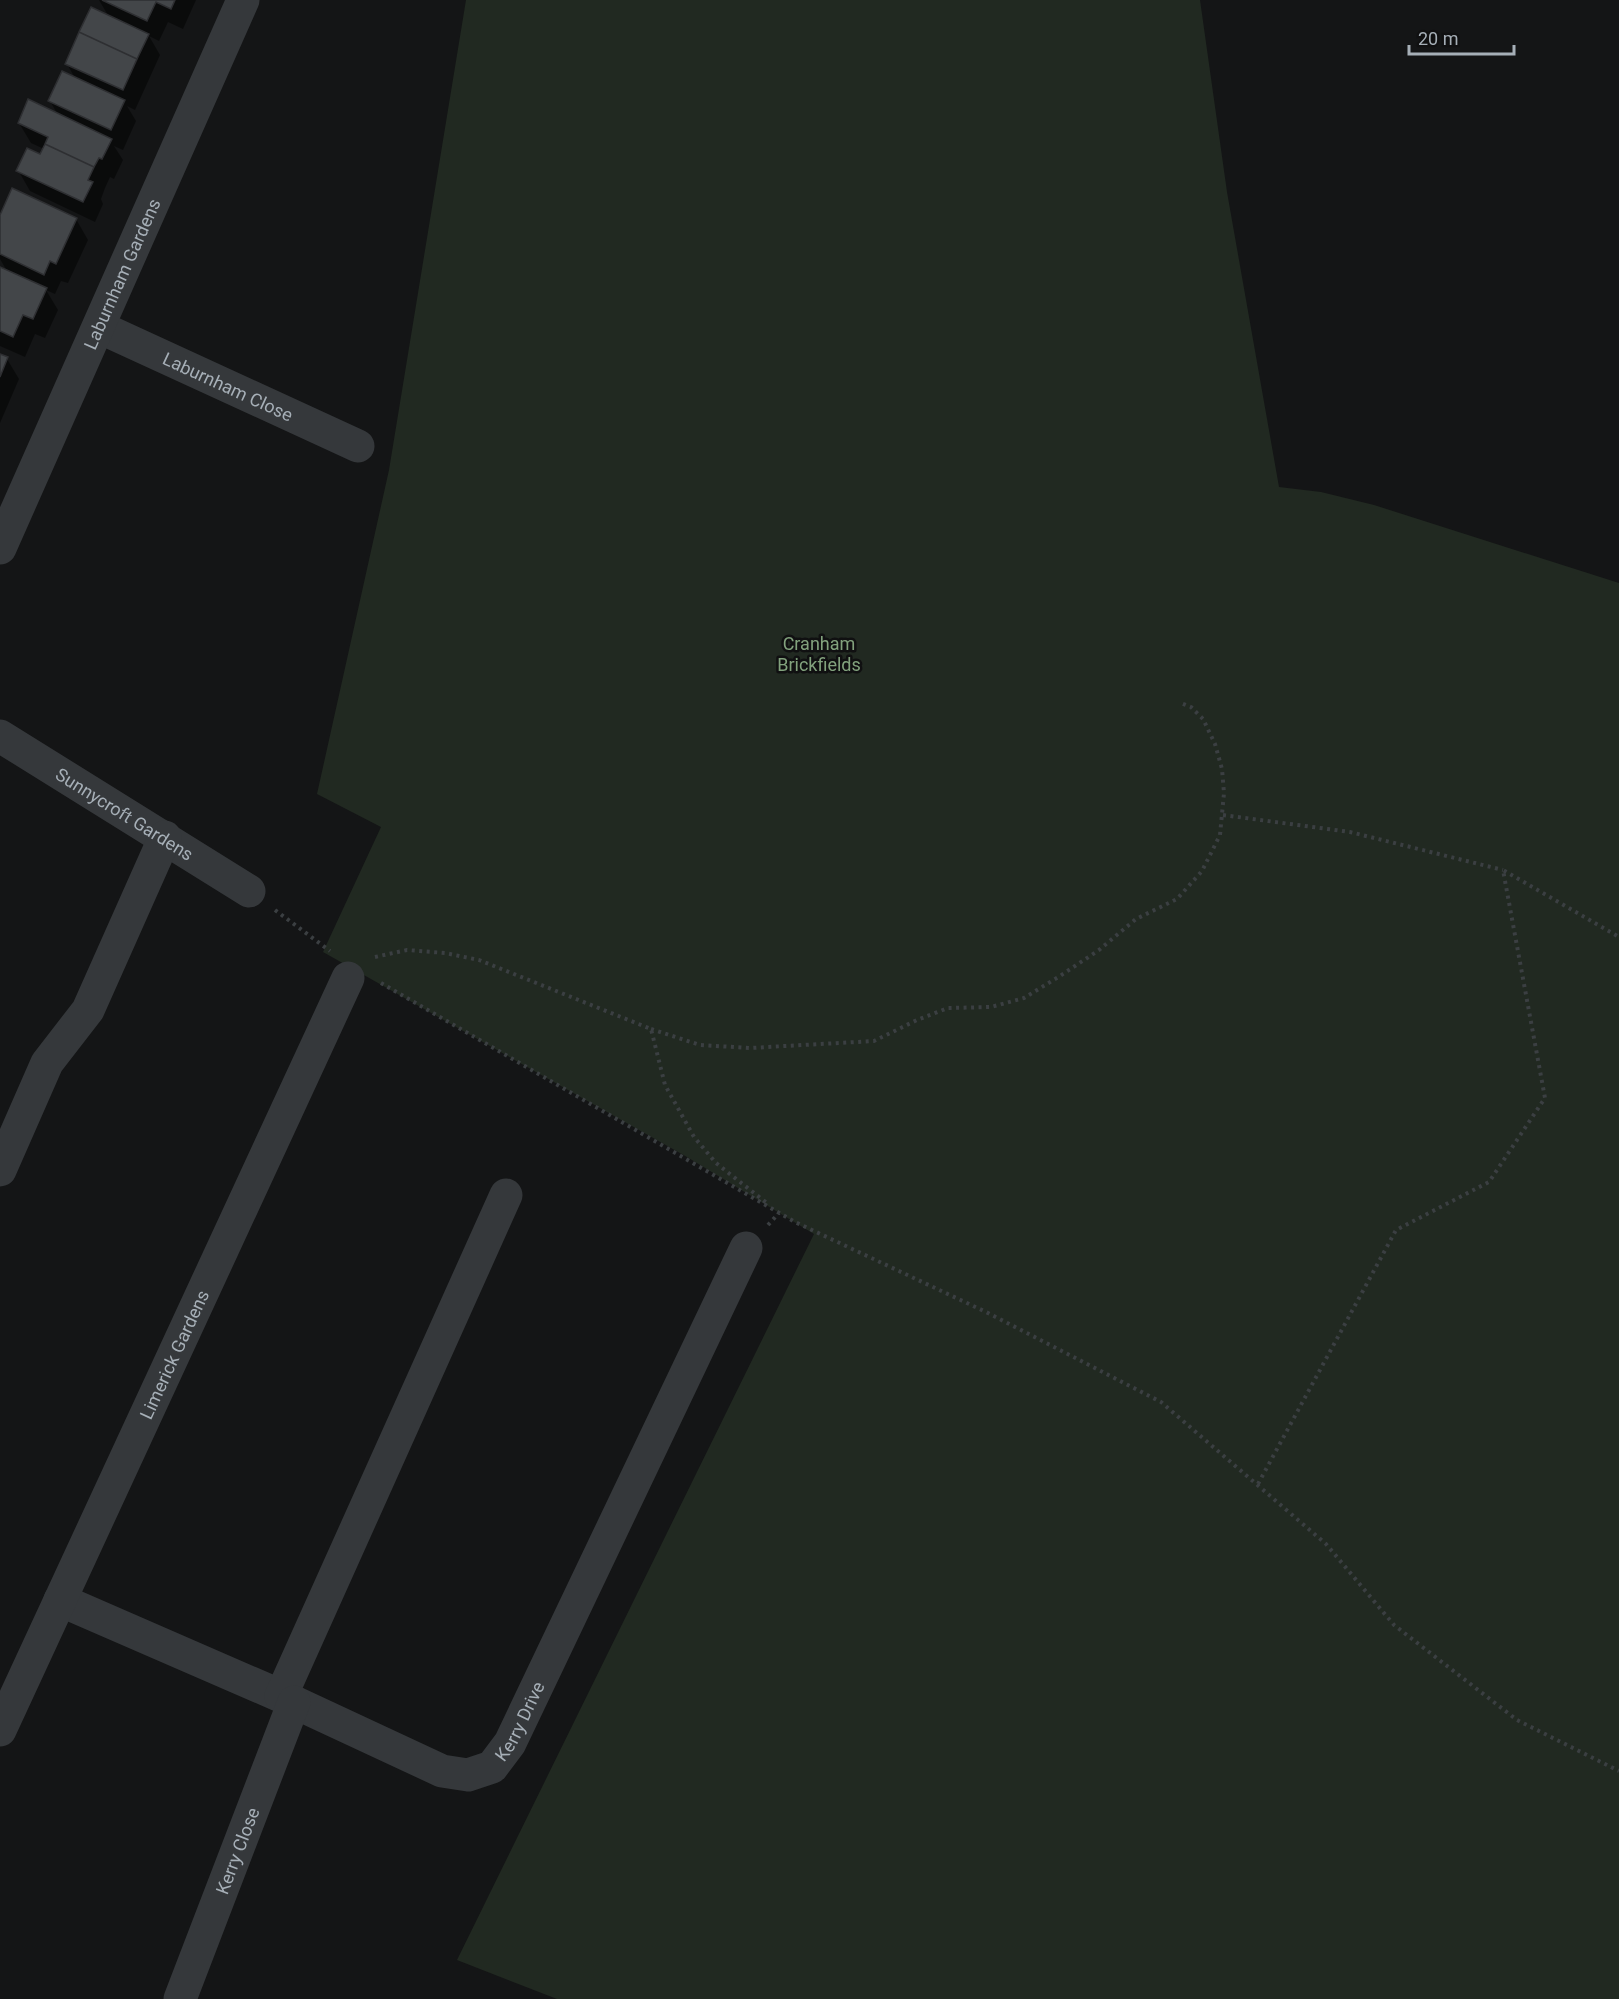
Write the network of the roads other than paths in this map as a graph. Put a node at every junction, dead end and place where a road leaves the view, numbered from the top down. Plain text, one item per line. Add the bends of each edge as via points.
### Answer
1 (243, 0) edge
2 (99, 327) junction
3 (358, 446) dead end
4 (0, 548) edge
5 (0, 736) edge
6 (165, 837) junction
7 (249, 891) road end
8 (357, 974) road end
9 (0, 1170) edge
10 (506, 1195) dead end
11 (746, 1248) road end
12 (60, 1600) junction
13 (287, 1699) junction
14 (0, 1730) edge
15 (180, 1999) edge

1 - 2 street, Laburnham Gardens
2 - 3 street, Laburnham Close
2 - 4 street, Laburnham Gardens
5 - 6 street, Sunnycroft Gardens
6 - 7 street, Sunnycroft Gardens
6 - 9 street via 88,1010 47,1064
8 - 12 street, Limerick Gardens
10 - 13 street, Kerry Close
11 - 13 street, Kerry Drive via 510,1743 492,1767 468,1775 442,1771
12 - 13 street, Kerry Drive
12 - 14 street, Limerick Gardens
13 - 15 street, Kerry Close

